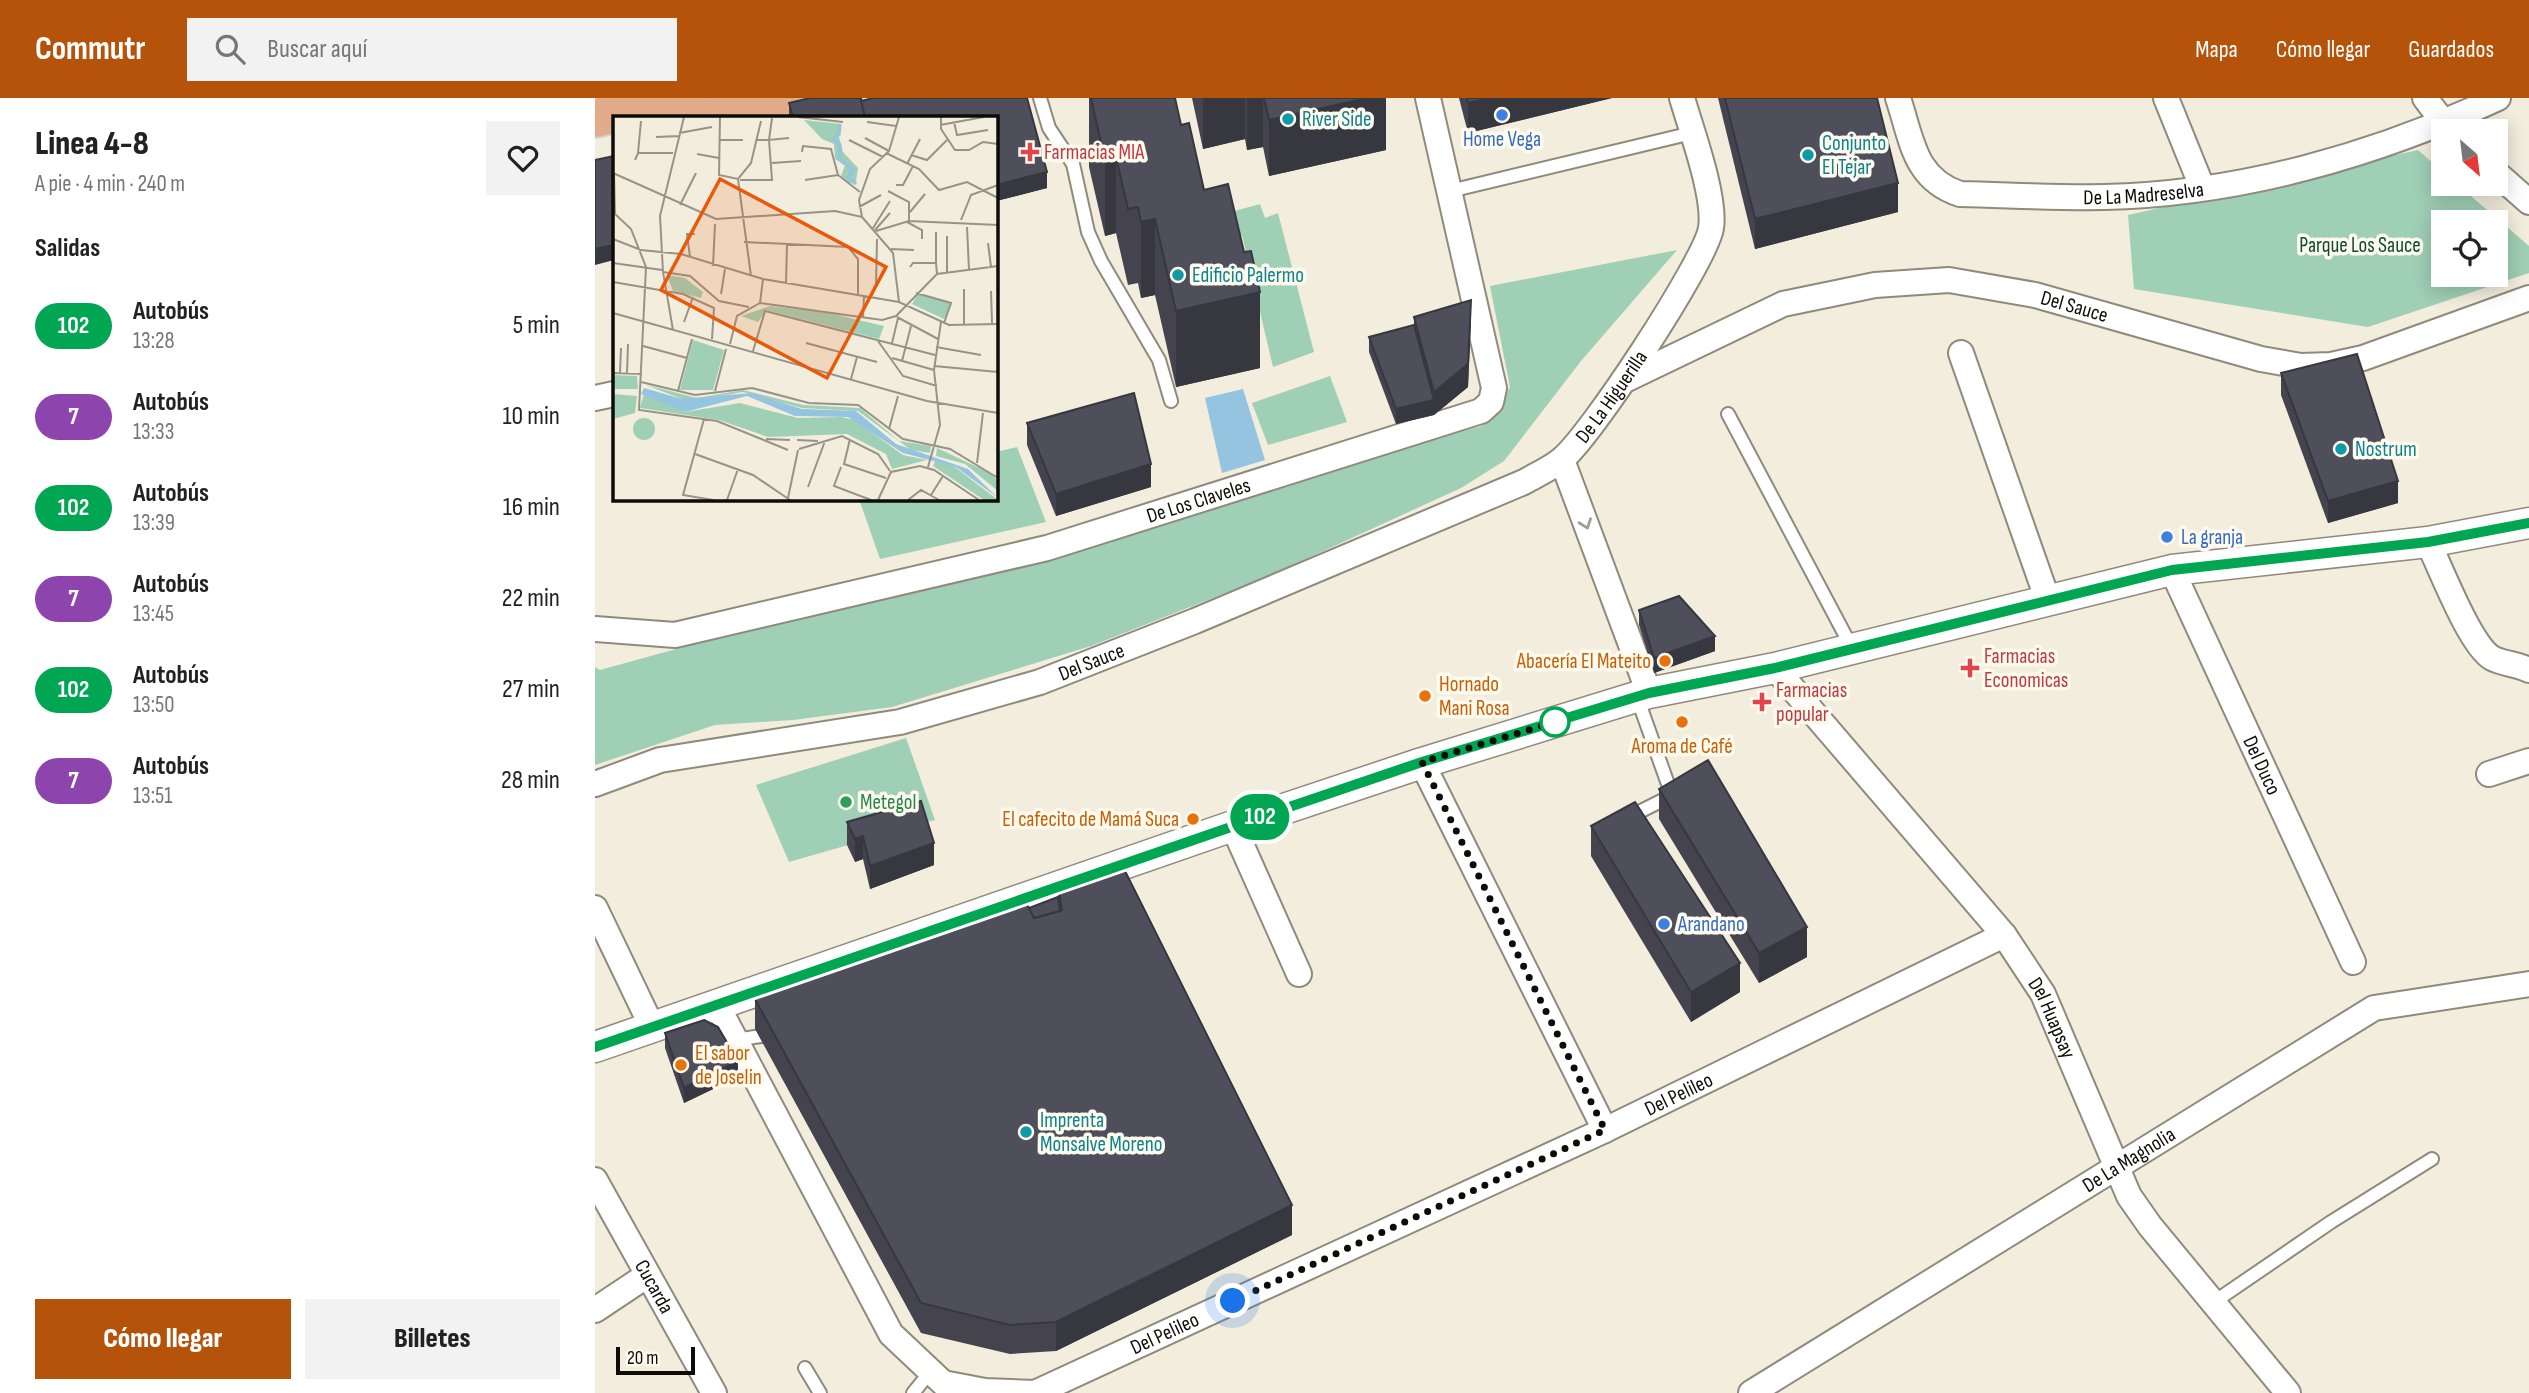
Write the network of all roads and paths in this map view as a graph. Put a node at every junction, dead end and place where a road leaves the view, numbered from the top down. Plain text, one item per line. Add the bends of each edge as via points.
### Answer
1 (687, 98) edge
2 (799, 98) edge
3 (1040, 98) edge
4 (1428, 98) edge
5 (1682, 98) edge
6 (1898, 98) edge
7 (2166, 98) edge
8 (2425, 98) edge
9 (2498, 98) edge
10 (715, 116) edge
11 (595, 118) edge
12 (2440, 119) edge
13 (2462, 119) edge
14 (1692, 132) junction
15 (2431, 132) edge
16 (613, 138) edge
17 (595, 142) edge
18 (2508, 183) edge
19 (2202, 187) junction
20 (1450, 191) junction
21 (2529, 202) edge
22 (2529, 298) edge
23 (1961, 353) dead end
24 (1622, 381) junction
25 (613, 394) edge
26 (595, 398) edge
27 (1171, 401) dead end
28 (1728, 414) dead end
29 (1562, 460) junction
30 (2529, 523) edge
31 (2428, 542) junction
32 (2172, 570) junction
33 (2048, 601) junction
34 (595, 629) edge
35 (1852, 649) junction
36 (1775, 668) junction
37 (2529, 670) edge
38 (1643, 695) junction
39 (2529, 761) edge
40 (1422, 762) junction
41 (2489, 774) dead end
42 (595, 784) edge
43 (1615, 823) edge
44 (1233, 826) junction
45 (595, 908) edge
46 (2004, 935) junction
47 (2353, 961) dead end
48 (1299, 974) dead end
49 (2529, 984) edge
50 (717, 1005) junction
51 (652, 1027) junction
52 (789, 1037) edge
53 (735, 1040) junction
54 (595, 1047) edge
55 (1605, 1130) junction
56 (2433, 1159) dead end
57 (2117, 1168) junction
58 (595, 1180) edge
59 (646, 1276) junction
60 (2214, 1302) junction
61 (595, 1310) edge
62 (806, 1368) dead end
63 (931, 1371) junction
64 (713, 1393) edge
65 (820, 1393) edge
66 (913, 1393) edge
67 (1751, 1393) edge
68 (2288, 1393) edge

1 - 11 main road
2 - 10 main road
3 - 27 lane via 1049,128 1073,164 1088,232 1159,360
4 - 20 street, De Los Claveles
5 - 14 street, De La Higuerilla
6 - 19 street, De La Madreselva via 1921,168 1931,181 1960,194 2106,197
7 - 19 street
8 - 12 street
9 - 13 street, De La Madreselva
14 - 20 lane
14 - 24 street, De La Higuerilla via 1711,227 1702,254
15 - 19 street, De La Madreselva via 2307,168
16 - 17 main road
18 - 21 street
20 - 34 street, De Los Claveles via 1494,388 1491,402 1481,411 1033,552 675,635
22 - 24 street, Del Sauce via 2363,358 2301,366 2261,359 2035,295 1949,280 1875,285 1783,304
23 - 33 street
24 - 29 street, De La Higuerilla
25 - 26 street
28 - 35 lane
29 -> 38 street, De La Higuerilla
29 - 42 street, Del Sauce via 1524,482 1040,682 900,722 660,760
30 - 31 street
31 - 32 street
31 - 37 street via 2477,645 2494,659
32 - 33 street
32 - 47 street, Del Duco
33 - 35 street
35 - 36 street
36 - 38 street
36 - 46 street, Del Huapsay
38 - 40 street
38 - 43 lane via 1669,787 1667,798
39 - 41 street
40 - 44 street
40 - 55 street
44 - 48 street
44 - 50 street via 1069,890
45 - 51 street
46 - 55 street, Del Pelileo
46 - 57 street, Del Huapsay via 2043,993
49 - 57 street, De La Magnolia via 2374,1008
50 - 51 street
50 - 53 street, Del Pelileo
51 - 54 street
52 - 53 lane via 776,1033
53 - 63 street, Del Pelileo via 891,1334
55 - 63 street, Del Pelileo via 1035,1393 964,1387 943,1382
56 - 60 lane
57 - 60 street, Del Huapsay via 2150,1226
57 - 67 street, De La Magnolia
58 - 59 street, Cucarda
59 - 61 street
59 - 64 street, Cucarda
60 - 68 street, Del Huapsay
62 - 65 lane
63 - 66 lane

